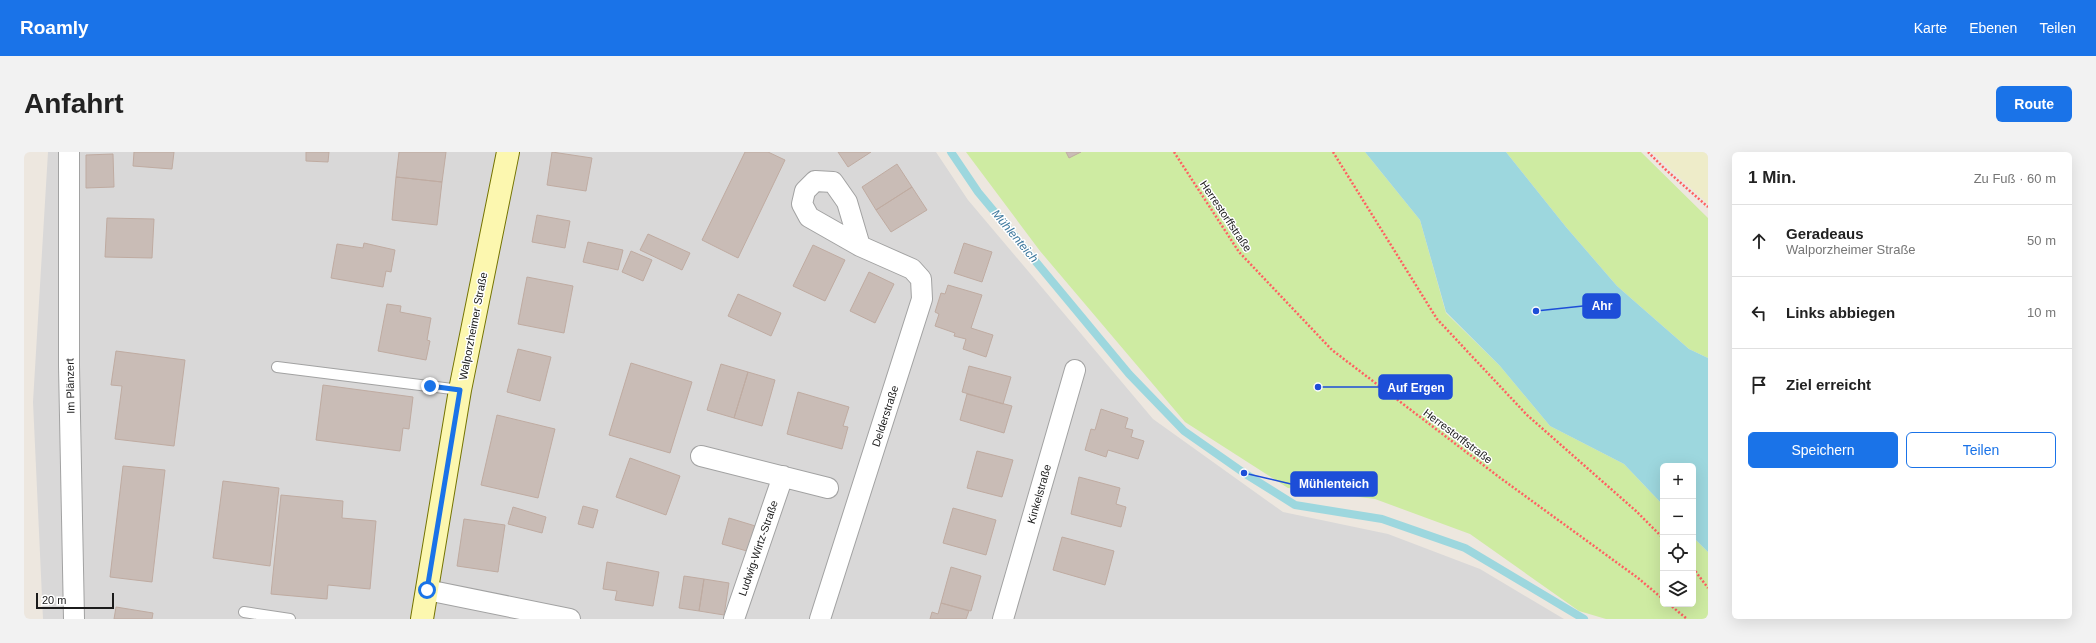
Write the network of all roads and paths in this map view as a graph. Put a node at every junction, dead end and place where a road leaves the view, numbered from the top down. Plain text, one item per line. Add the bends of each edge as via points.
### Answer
1 (69, 152) edge
2 (508, 152) edge
3 (1174, 152) edge
4 (1333, 152) edge
5 (1648, 152) edge
6 (1708, 207) edge
7 (860, 246) dead end
8 (277, 367) dead end
9 (1075, 370) dead end
10 (460, 390) junction
11 (701, 456) dead end
12 (783, 476) junction
13 (828, 488) dead end
14 (1660, 535) edge
15 (1695, 571) edge
16 (1708, 588) edge
17 (427, 590) junction
18 (1660, 596) edge
19 (1673, 607) edge
20 (244, 612) dead end
21 (74, 619) edge
22 (290, 619) edge
23 (422, 619) edge
24 (570, 619) edge
25 (734, 619) edge
26 (820, 619) edge
27 (1003, 619) edge
28 (1687, 619) edge

1 - 21 street, Im Plänzert via 69,366
2 - 10 street, Walporzheimer Straße
3 - 18 path, Herrestorffstraße via 1239,252 1332,350
4 - 14 path via 1437,320 1527,415 1636,510
5 - 6 path
7 - 26 street, Delderstraße via 912,269 921,279 922,299
8 - 10 lane
9 - 27 street, Kinkelstraße
10 - 17 street, Walporzheimer Straße
11 - 12 street
12 - 13 street
12 - 25 street, Ludwig-Wirtz-Straße
15 - 16 path
17 - 23 street, Walporzheimer Straße
17 - 24 street
19 - 28 path
20 - 22 lane

